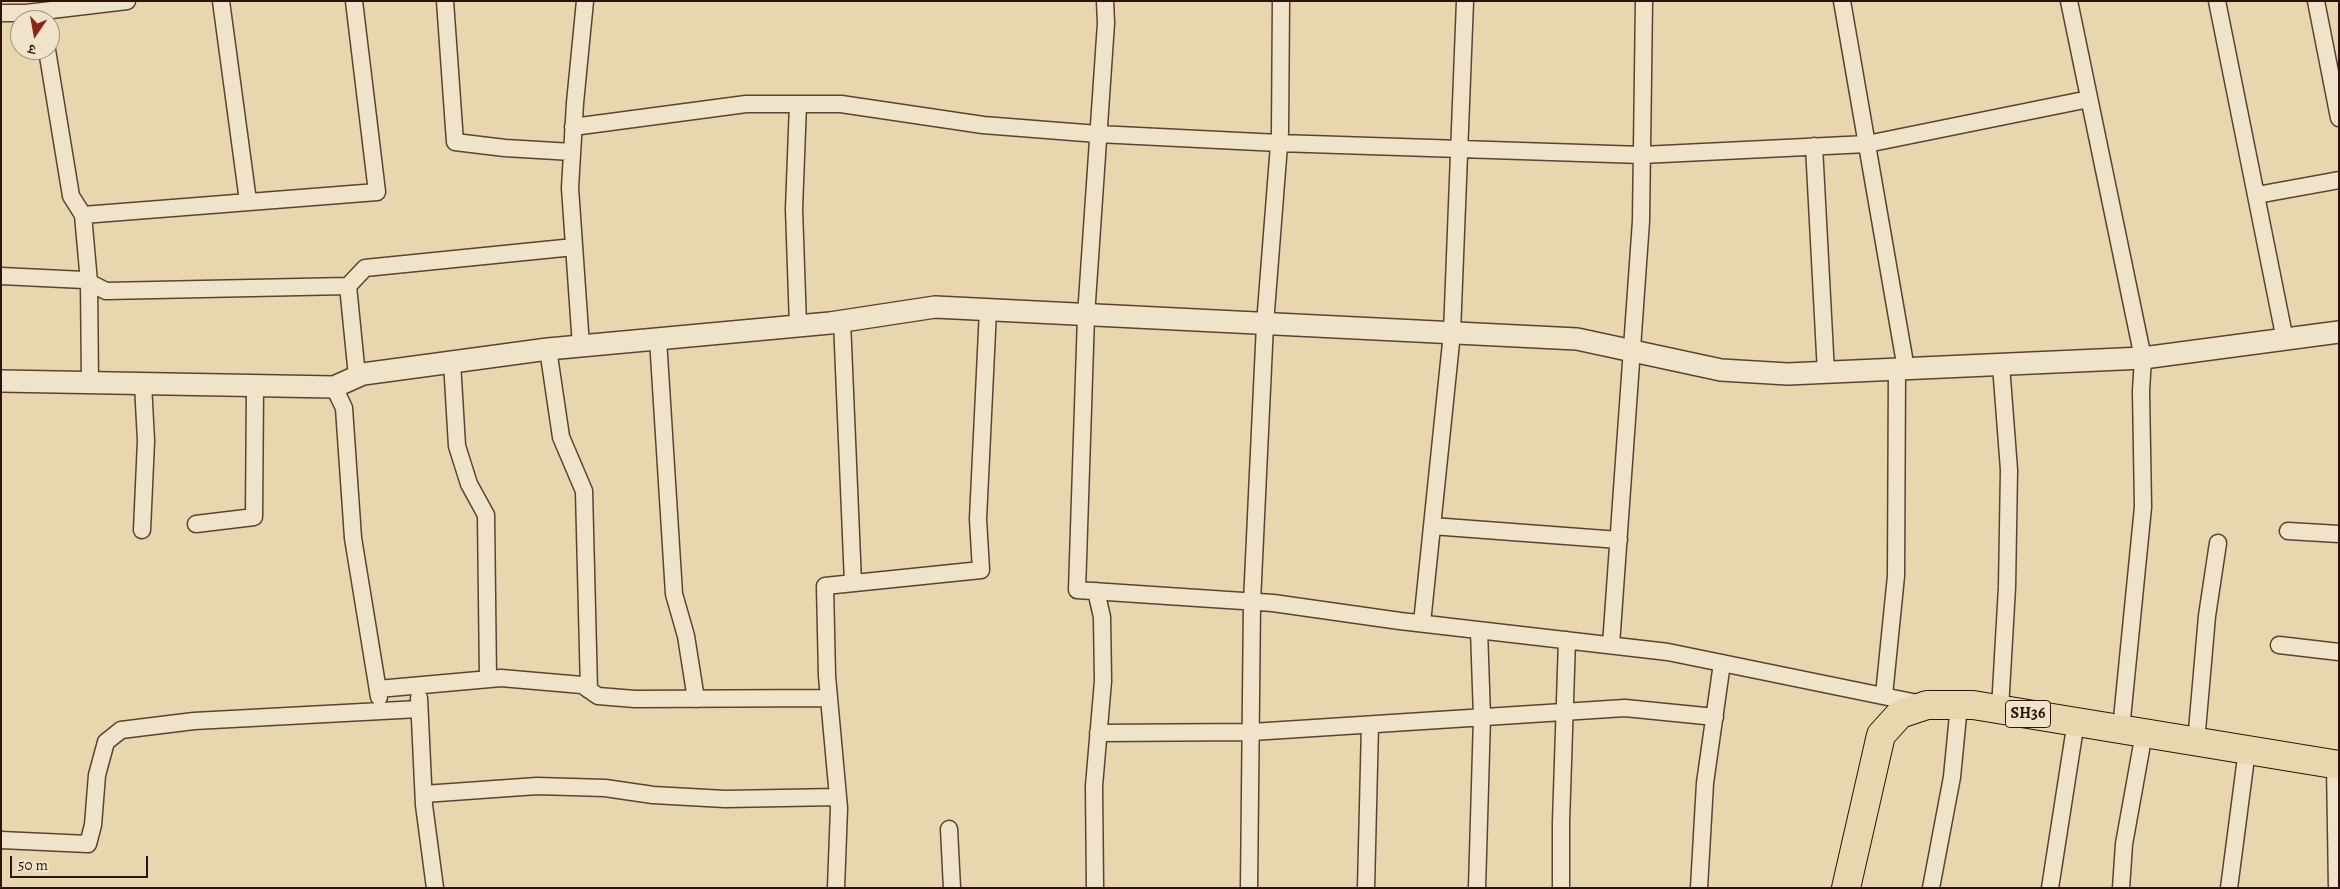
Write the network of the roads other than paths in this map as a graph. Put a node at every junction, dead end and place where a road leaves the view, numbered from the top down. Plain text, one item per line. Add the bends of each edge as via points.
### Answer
1 (127, 1) edge
2 (221, 1) edge
3 (354, 1) edge
4 (445, 1) edge
5 (585, 1) edge
6 (1105, 1) edge
7 (1281, 1) edge
8 (1465, 1) edge
9 (1644, 1) edge
10 (1842, 1) edge
11 (2069, 1) edge
12 (2217, 1) edge
13 (2316, 1) edge
14 (69, 5) edge
15 (56, 10) edge
16 (49, 60) edge
17 (2089, 99) junction
18 (798, 104) junction
19 (2339, 118) edge
20 (574, 127) junction
21 (1098, 134) junction
22 (1278, 143) junction
23 (1867, 144) junction
24 (1814, 146) junction
25 (1460, 149) junction
26 (572, 152) junction
27 (1642, 155) junction
28 (2339, 180) edge
29 (2256, 195) junction
30 (248, 201) junction
31 (83, 215) junction
32 (574, 247) junction
33 (1, 276) edge
34 (88, 282) junction
35 (348, 286) junction
36 (988, 310) junction
37 (1086, 316) junction
38 (842, 321) junction
39 (1264, 324) junction
40 (798, 326) junction
41 (2339, 332) edge
42 (1452, 333) junction
43 (658, 339) junction
44 (2285, 340) junction
45 (581, 346) junction
46 (548, 349) junction
47 (1632, 351) junction
48 (2143, 358) junction
49 (452, 362) junction
50 (2001, 364) junction
51 (1901, 369) junction
52 (1826, 373) junction
53 (357, 376) junction
54 (1, 381) edge
55 (90, 383) junction
56 (144, 384) junction
57 (255, 386) junction
58 (334, 387) junction
59 (196, 524) dead end
60 (1432, 526) junction
61 (142, 530) dead end
62 (2288, 531) dead end
63 (2339, 534) edge
64 (1619, 540) junction
65 (2218, 543) dead end
66 (853, 583) junction
67 (1096, 591) junction
68 (1252, 602) junction
69 (1422, 623) junction
70 (1479, 630) junction
71 (1567, 640) junction
72 (2279, 645) dead end
73 (1611, 646) junction
74 (2339, 652) edge
75 (1722, 663) junction
76 (488, 679) junction
77 (418, 685) junction
78 (378, 688) junction
79 (589, 690) junction
80 (1884, 695) junction
81 (829, 698) junction
82 (696, 699) junction
83 (1927, 705) junction
84 (1960, 705) junction
85 (419, 709) junction
86 (381, 710) junction
87 (2000, 710) junction
88 (1565, 711) junction
89 (1482, 717) junction
90 (1714, 717) junction
91 (2076, 722) junction
92 (1370, 725) junction
93 (2132, 731) junction
94 (1098, 732) junction
95 (1252, 732) junction
96 (2196, 742) junction
97 (2248, 750) junction
98 (2337, 765) edge
99 (424, 794) junction
100 (838, 797) junction
101 (949, 829) dead end
102 (1, 840) edge
103 (435, 888) edge
104 (836, 888) edge
105 (952, 888) edge
106 (1095, 888) edge
107 (1249, 888) edge
108 (1366, 888) edge
109 (1477, 888) edge
110 (1561, 888) edge
111 (1699, 888) edge
112 (1846, 888) edge
113 (1931, 888) edge
114 (2050, 888) edge
115 (2121, 888) edge
116 (2229, 888) edge
117 (2336, 888) edge

1 - 14 street
2 - 30 street
3 - 30 street via 377,192
4 - 26 street via 455,142
5 - 20 street
6 - 21 street
7 - 22 street
8 - 25 street
9 - 27 street
10 - 23 street
11 - 17 street
12 - 29 street
13 - 19 street
14 - 15 street
16 - 31 street via 71,196
17 - 23 street
17 - 48 street
18 - 20 street via 746,104
18 - 21 street via 841,104 983,125
18 - 40 street via 794,209
20 - 26 street
21 - 22 street
21 - 37 street
22 - 25 street
22 - 39 street
23 - 24 street
23 - 51 street
24 - 27 street
24 - 52 street
25 - 27 street
25 - 42 street
26 - 32 street via 570,188
27 - 47 street
28 - 29 street
29 - 44 street
30 - 31 street
31 - 34 street
32 - 35 street via 365,268
32 - 45 street
33 - 34 street
34 - 35 street via 106,291
34 - 55 street
35 - 53 street
36 - 37 street
36 - 38 street via 935,307
36 - 66 street via 978,519 981,570
37 - 39 street
37 - 67 street via 1077,590
38 - 40 street
38 - 66 street
39 - 42 street
39 - 68 street
40 - 43 street
41 - 44 street
42 - 47 street via 1577,339
42 - 60 street
43 - 45 street
43 - 82 street via 674,594 686,636
44 - 48 street
45 - 46 street
46 - 49 street
46 - 79 street via 561,437 584,491
47 - 52 street via 1722,370
47 - 64 street
48 - 50 street
48 - 93 street via 2143,507
49 - 53 street
49 - 76 street via 457,446 469,484 486,514
50 - 51 street
50 - 87 street via 2009,470 2008,587
51 - 52 street
51 - 80 street via 1896,576
53 - 58 street
54 - 55 street
55 - 56 street
56 - 57 street
56 - 61 street via 146,441
57 - 58 street
57 - 59 street via 254,517
58 - 78 street via 344,408 353,538
60 - 64 street
60 - 69 street
62 - 63 street
64 - 73 street
65 - 96 street
66 - 81 street via 825,586
67 - 68 street
67 - 94 street via 1102,617 1103,681
68 - 69 street
68 - 95 street
69 - 70 street
70 - 71 street
70 - 89 street
71 - 73 street
71 - 88 street
72 - 74 street
73 - 75 street via 1668,652
75 - 80 street
75 - 90 street
76 - 77 street
76 - 79 street via 582,685
77 - 78 street
77 - 85 street
78 - 86 street
79 - 82 street via 598,696
80 - 83 street
81 - 82 street
81 - 100 street
83 - 84 highway, SH36
83 - 112 highway, SH36 via 1900,714 1881,736
84 - 87 highway, SH36
84 - 113 street via 1952,777
85 - 86 street
85 - 99 street
86 - 102 street via 194,721 121,730 106,742 97,775 88,844
87 - 91 highway, SH36
88 - 89 street
88 - 90 street via 1625,708
88 - 110 street
89 - 92 street
89 - 109 street
90 - 111 street via 1705,783
91 - 93 highway, SH36
91 - 114 street
92 - 95 street
92 - 108 street
93 - 96 highway, SH36
93 - 115 street
94 - 95 street
94 - 106 street via 1094,786
95 - 107 street
96 - 97 highway, SH36
97 - 98 highway, SH36
97 - 116 street
98 - 117 street
99 - 100 street via 537,786 605,788 653,795 725,799
99 - 103 street
100 - 104 street
101 - 105 street

